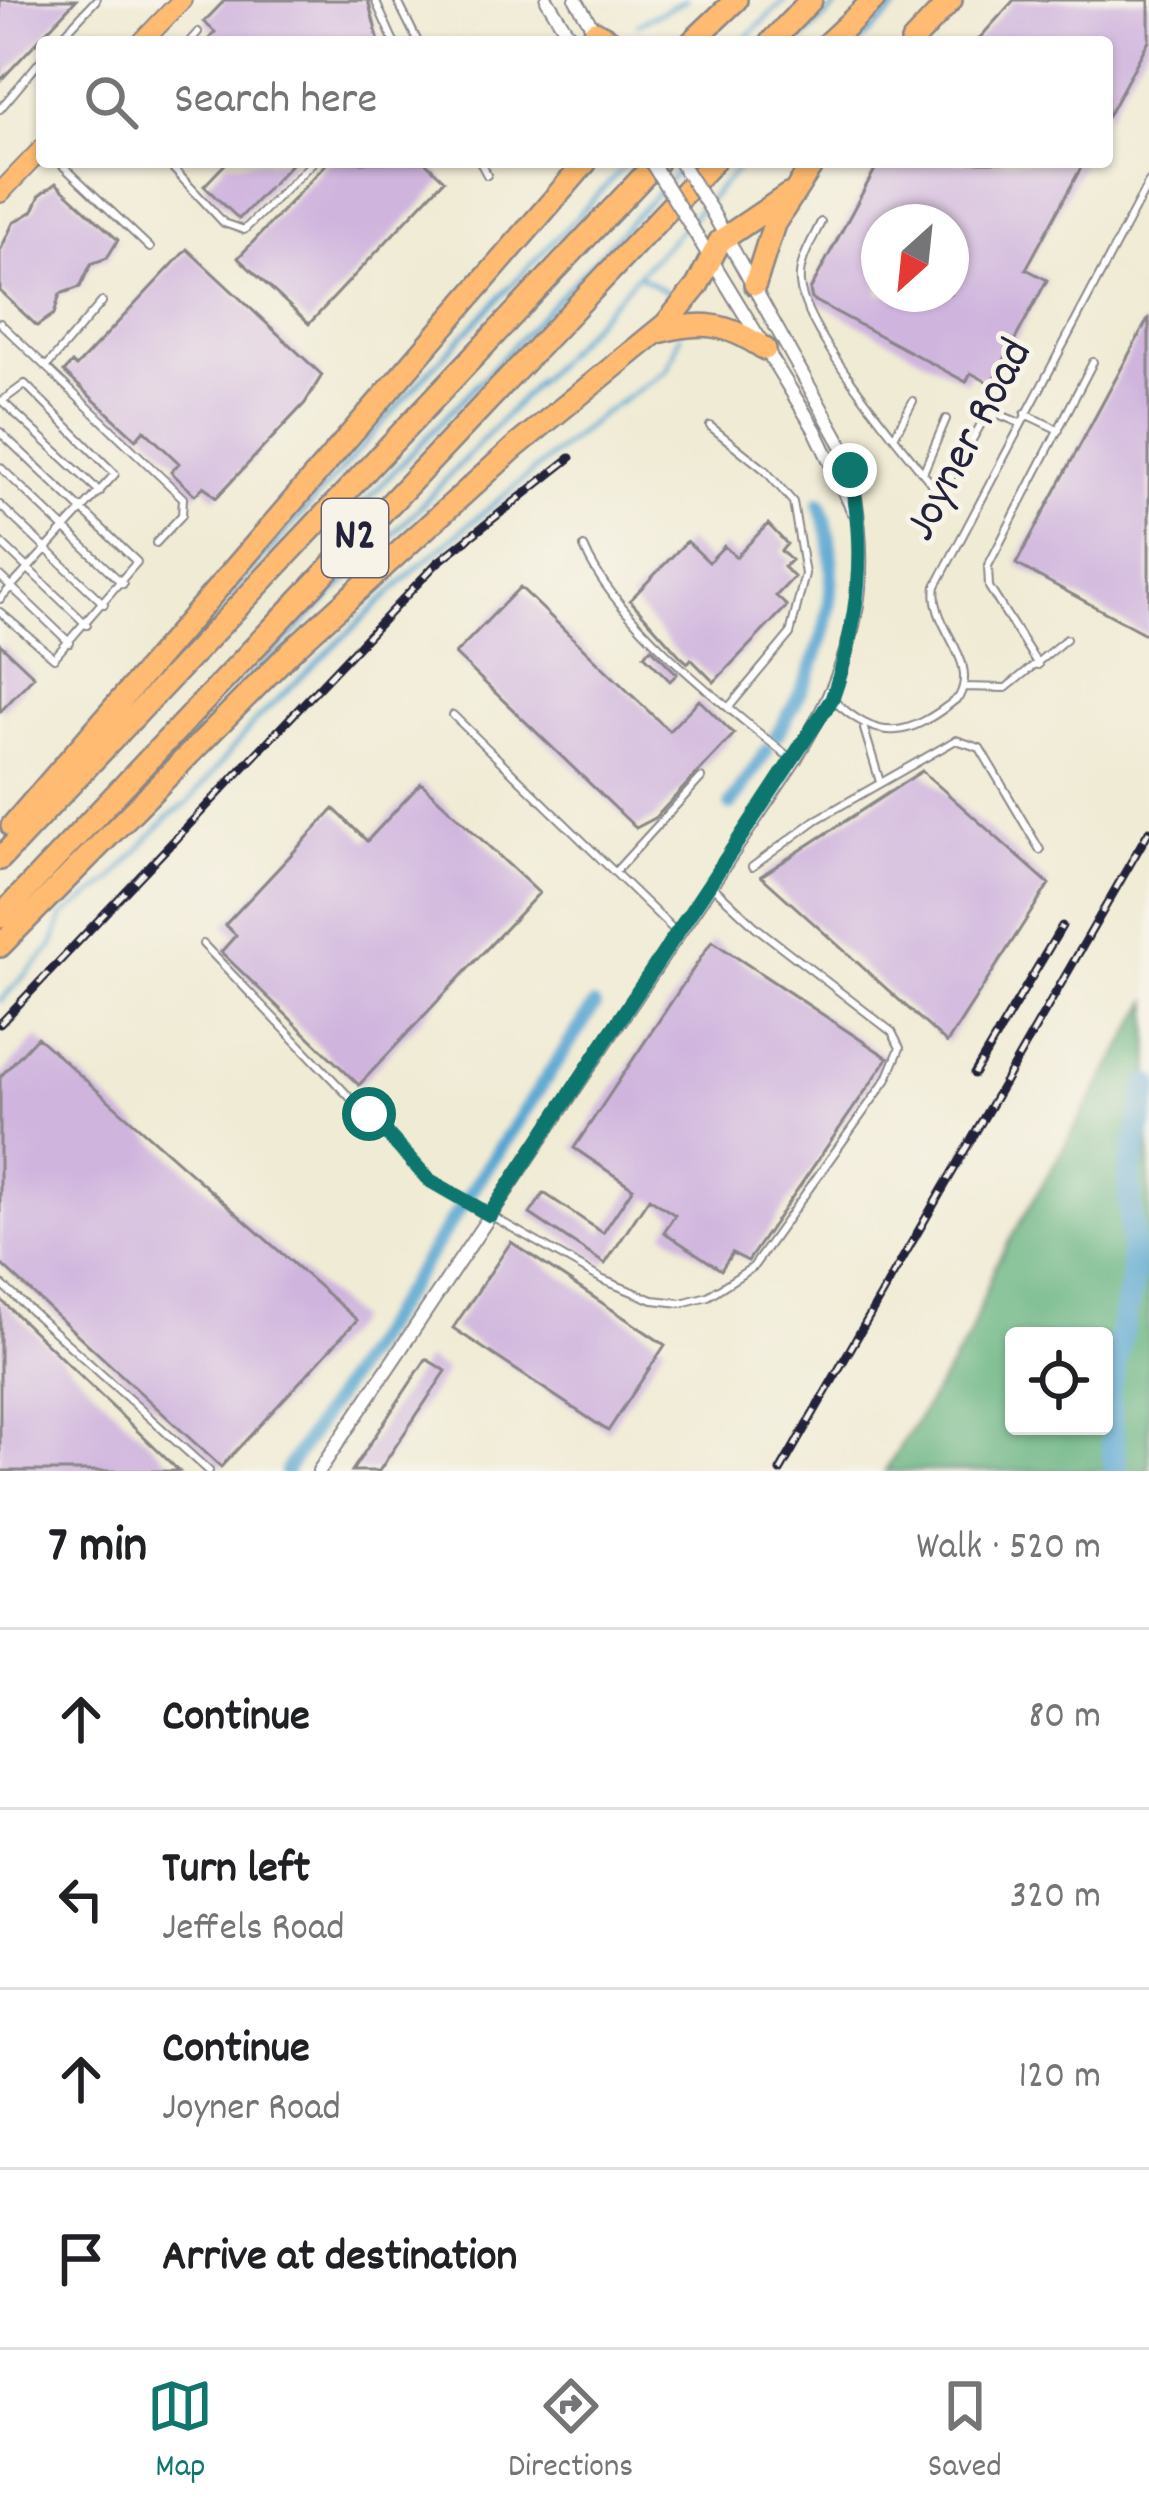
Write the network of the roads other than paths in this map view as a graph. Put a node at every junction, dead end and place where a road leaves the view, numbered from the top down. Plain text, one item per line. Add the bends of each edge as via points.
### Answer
1 (95, 0) edge
2 (182, 0) edge
3 (375, 0) edge
4 (397, 0) edge
5 (547, 0) edge
6 (575, 0) edge
7 (736, 0) edge
8 (812, 0) edge
9 (874, 0) edge
10 (951, 0) edge
11 (198, 32) dead end
12 (62, 36) edge
13 (148, 36) edge
14 (194, 36) edge
15 (391, 36) edge
16 (415, 36) edge
17 (569, 36) edge
18 (601, 36) edge
19 (694, 36) edge
20 (777, 36) edge
21 (835, 36) edge
22 (918, 36) edge
23 (36, 66) edge
24 (0, 109) edge
25 (36, 155) edge
26 (65, 168) edge
27 (176, 168) edge
28 (307, 168) edge
29 (483, 168) edge
30 (581, 168) edge
31 (648, 168) edge
32 (657, 168) edge
33 (684, 168) edge
34 (707, 168) edge
35 (809, 168) edge
36 (487, 175) dead end
37 (1149, 182) edge
38 (0, 193) edge
39 (788, 195) junction
40 (821, 222) dead end
41 (727, 235) junction
42 (150, 248) dead end
43 (709, 257) junction
44 (755, 284) junction
45 (101, 302) dead end
46 (0, 322) edge
47 (658, 332) junction
48 (765, 349) junction
49 (1093, 362) dead end
50 (46, 367) junction
51 (914, 401) dead end
52 (1, 402) edge
53 (1025, 414) junction
54 (946, 419) dead end
55 (1020, 423) junction
56 (710, 426) dead end
57 (1058, 430) junction
58 (0, 431) edge
59 (894, 436) junction
60 (0, 466) edge
61 (923, 472) junction
62 (100, 493) junction
63 (0, 505) edge
64 (83, 511) junction
65 (856, 516) junction
66 (67, 529) junction
67 (0, 542) edge
68 (156, 543) dead end
69 (584, 547) dead end
70 (46, 550) junction
71 (28, 569) junction
72 (0, 576) edge
73 (123, 584) junction
74 (11, 586) junction
75 (0, 598) edge
76 (104, 604) junction
77 (0, 612) edge
78 (86, 625) junction
79 (1066, 639) dead end
80 (70, 643) junction
81 (1038, 665) junction
82 (964, 687) junction
83 (832, 699) junction
84 (728, 707) junction
85 (453, 715) dead end
86 (864, 729) junction
87 (794, 761) junction
88 (701, 778) dead end
89 (880, 782) junction
90 (0, 840) edge
91 (1040, 850) dead end
92 (0, 859) edge
93 (752, 867) dead end
94 (615, 872) junction
95 (710, 884) junction
96 (0, 917) edge
97 (676, 932) junction
98 (203, 944) dead end
99 (0, 946) edge
100 (490, 1215) junction
101 (0, 1283) edge
102 (209, 1471) edge
103 (320, 1471) edge

1 - 12 lane
2 - 13 main road
3 - 15 lane
4 - 16 lane
5 - 17 street
6 - 18 street
7 - 19 highway
8 - 20 highway
9 - 21 highway
10 - 22 highway
11 - 14 lane
23 - 24 lane
25 - 38 main road
26 - 42 lane
27 - 28 lane via 224,223 244,230
29 - 36 lane
30 - 90 highway
31 - 92 highway, N2
32 - 43 street, Joyner Road, bridge
33 - 41 street, Joyner Road, bridge
34 - 96 highway, N2
35 - 39 highway
37 - 53 lane, Joyner Road
39 - 41 highway
39 - 44 highway
40 - 59 lane via 802,262 801,293
41 - 43 highway
41 - 44 street, Joyner Road
43 - 47 highway
43 - 48 street, Joyner Road
44 - 65 street, Joyner Road via 836,428
45 - 50 lane
46 - 50 lane
47 - 48 highway via 710,323
47 - 99 highway via 515,447 293,649
48 - 65 street, Joyner Road
49 - 57 lane
50 - 68 lane via 182,498 182,514
51 - 59 lane
52 - 62 lane
52 - 62 lane via 20,383 34,393 113,468
53 - 55 lane, Joyner Road
53 - 57 lane
54 - 61 lane
55 - 61 lane via 985,417 943,488
55 - 82 lane, Joyner Road via 936,586 936,616 960,657
56 - 84 lane via 793,502 805,574 790,634
57 - 81 lane via 987,575
58 - 64 lane
59 - 61 lane
60 - 66 lane
62 - 64 lane
63 - 70 lane
64 - 66 lane
64 - 73 lane via 137,562
65 - 83 street, Joyner Road via 855,628
66 - 70 lane
66 - 73 lane
67 - 71 lane
69 - 84 lane via 615,599
70 - 71 lane
70 - 76 lane
71 - 74 lane
71 - 78 lane
72 - 74 lane
73 - 76 lane
74 - 75 lane
74 - 80 lane
76 - 78 lane
77 - 80 lane via 51,658
78 - 80 lane
79 - 81 lane
81 - 82 lane via 1006,688
82 - 86 lane via 951,704 899,730
83 - 86 lane
83 - 87 street, Joyner Road
84 - 87 lane
85 - 94 lane
86 - 89 lane
87 - 95 street, Joyner Road
88 - 94 lane
89 - 91 lane via 949,742 972,743
89 - 93 lane
94 - 97 lane
95 - 97 street, Joyner Road
95 - 100 lane via 892,1032 900,1048 887,1079 760,1260 708,1296 681,1303 622,1289
97 - 100 street, Joyner Road
98 - 100 lane via 429,1180
100 - 103 street, Joyner Road
101 - 102 lane

